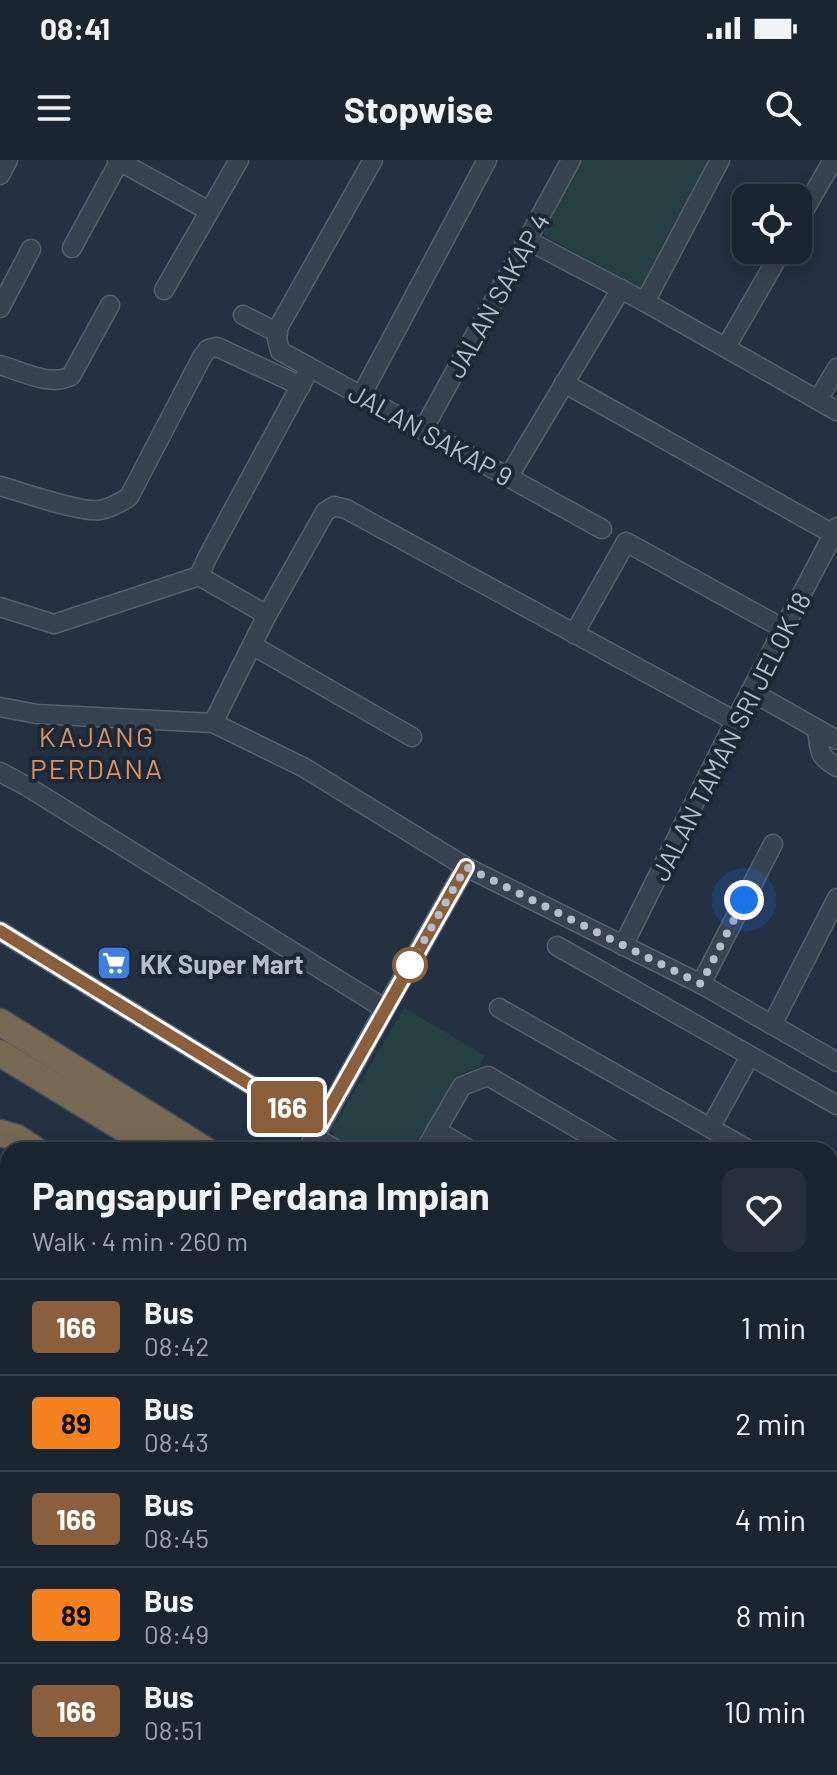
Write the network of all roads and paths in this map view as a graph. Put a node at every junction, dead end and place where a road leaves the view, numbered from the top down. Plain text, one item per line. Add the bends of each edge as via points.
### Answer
1 (8, 160) edge
2 (119, 160) edge
3 (239, 160) edge
4 (373, 160) edge
5 (487, 160) edge
6 (571, 160) edge
7 (720, 160) edge
8 (833, 160) edge
9 (0, 175) edge
10 (812, 197) edge
11 (209, 211) junction
12 (527, 240) junction
13 (72, 248) dead end
14 (31, 249) dead end
15 (774, 264) edge
16 (621, 289) junction
17 (164, 290) dead end
18 (645, 302) junction
19 (110, 305) dead end
20 (0, 308) edge
21 (243, 315) dead end
22 (278, 330) junction
23 (726, 347) junction
24 (0, 365) edge
25 (310, 368) junction
26 (837, 368) edge
27 (564, 383) junction
28 (301, 386) junction
29 (361, 396) junction
30 (818, 400) junction
31 (837, 411) edge
32 (423, 430) junction
33 (509, 476) junction
34 (0, 486) edge
35 (602, 529) dead end
36 (835, 530) edge
37 (829, 561) edge
38 (199, 576) junction
39 (0, 607) edge
40 (267, 615) junction
41 (784, 629) junction
42 (574, 634) junction
43 (252, 645) junction
44 (752, 692) junction
45 (0, 707) edge
46 (735, 721) junction
47 (213, 723) junction
48 (817, 729) junction
49 (412, 737) dead end
50 (837, 740) edge
51 (837, 767) edge
52 (0, 772) edge
53 (773, 844) dead end
54 (466, 867) junction
55 (837, 898) edge
56 (0, 931) edge
57 (557, 946) dead end
58 (623, 946) junction
59 (701, 984) junction
60 (499, 1008) dead end
61 (385, 1009) junction
62 (0, 1022) edge
63 (772, 1025) junction
64 (0, 1053) edge
65 (750, 1056) junction
66 (837, 1062) edge
67 (837, 1105) edge
68 (710, 1128) junction
69 (436, 1130) junction
70 (0, 1133) edge
71 (314, 1138) edge
72 (23, 1142) edge
73 (146, 1142) edge
74 (192, 1142) edge
75 (429, 1142) edge
76 (456, 1142) edge
77 (600, 1142) edge
78 (735, 1142) edge

1 - 9 street
2 - 11 street
2 - 13 street
3 - 11 street
4 - 22 street
5 - 29 street
6 - 12 street, JALAN SAKAP 4
7 - 18 street
8 - 10 street
11 - 17 street
12 - 16 street
12 - 32 street, JALAN SAKAP 4
14 - 20 street
15 - 23 street
16 - 18 street
16 - 27 street
18 - 23 street
19 - 24 street via 71,376 62,381
21 - 22 street
22 - 25 street, JALAN SAKAP 9 via 280,351
23 - 30 street
25 - 28 street
25 - 29 street, JALAN SAKAP 9
26 - 30 street
27 - 33 street
27 - 36 street
28 - 34 street via 217,347 208,349 129,497 118,505 97,511
28 - 38 street
29 - 32 street, JALAN SAKAP 9
30 - 31 street
32 - 33 street, JALAN SAKAP 9
33 - 35 street, JALAN SAKAP 9
36 - 37 street, JALAN TAMAN SRI JELOK 18
37 - 41 street, JALAN TAMAN SRI JELOK 18
38 - 39 street via 54,624
38 - 40 street
40 - 42 street via 325,512 334,506
40 - 43 street
41 - 42 street via 626,542
41 - 44 street, JALAN TAMAN SRI JELOK 18
42 - 46 street
43 - 47 street
43 - 49 street
44 - 46 street, JALAN TAMAN SRI JELOK 18
44 - 48 street
45 - 47 street via 37,714
46 - 58 street, JALAN TAMAN SRI JELOK 18
47 - 54 street via 303,767
48 - 50 street
48 - 51 street via 824,760
52 - 61 street
53 - 59 street
54 - 58 street
54 - 61 street
55 - 63 street
56 - 71 street
57 - 65 street
58 - 59 street
59 - 63 street
60 - 68 street
61 - 71 street
62 - 74 highway
63 - 66 street
64 - 73 highway
65 - 67 street
65 - 68 street
68 - 78 street
69 - 75 street
69 - 76 street
69 - 77 street via 462,1086 488,1076
70 - 72 highway

